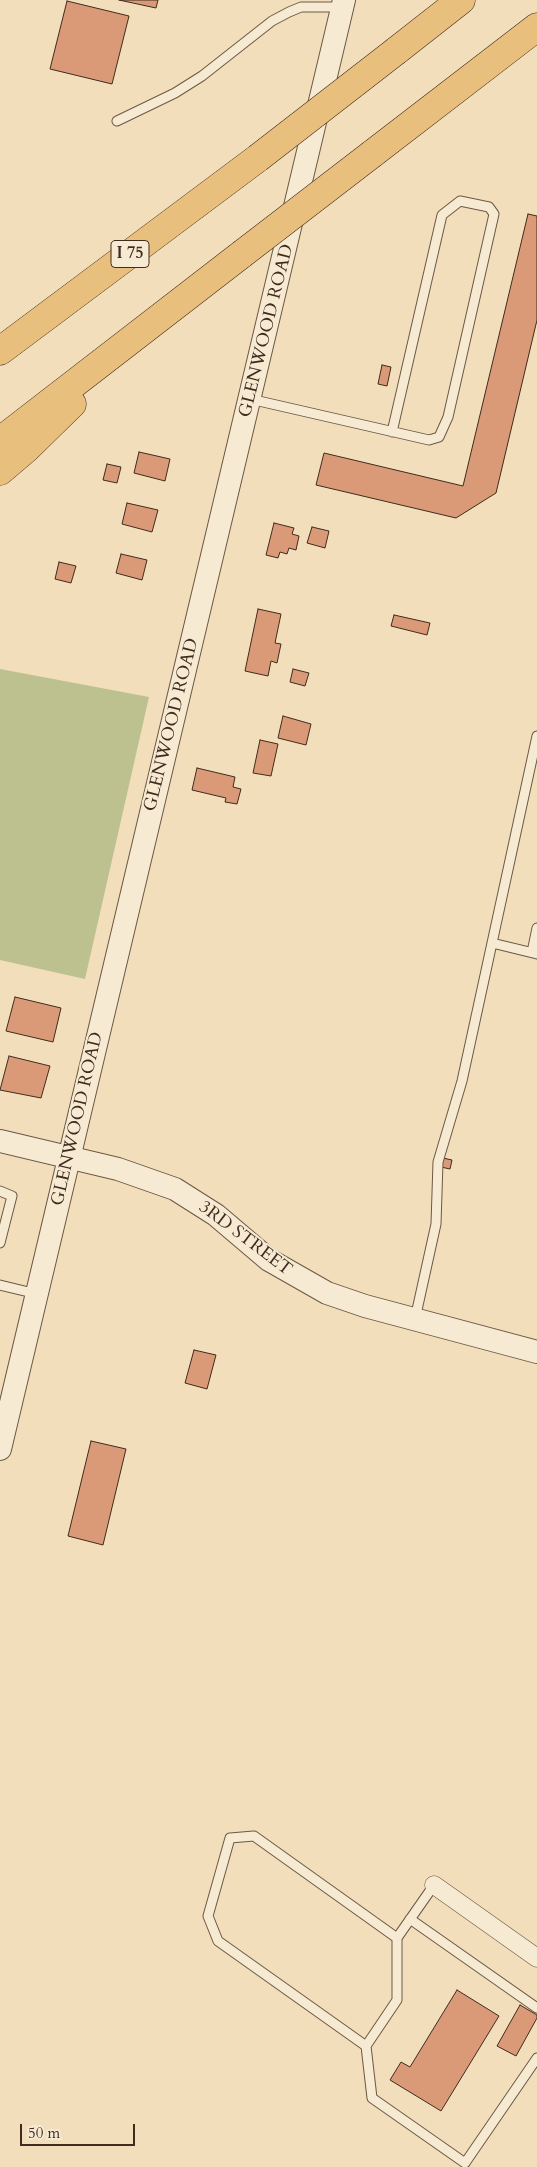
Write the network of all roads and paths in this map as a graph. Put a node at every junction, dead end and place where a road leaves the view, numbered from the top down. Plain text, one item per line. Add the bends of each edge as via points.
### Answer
1 (461, 0) edge
2 (343, 3) edge
3 (537, 27) edge
4 (117, 121) dead end
5 (161, 317) junction
6 (0, 351) edge
7 (250, 399) junction
8 (392, 432) junction
9 (0, 441) edge
10 (0, 471) edge
11 (537, 736) edge
12 (537, 928) edge
13 (492, 943) junction
14 (534, 953) edge
15 (0, 1141) edge
16 (70, 1157) junction
17 (0, 1191) edge
18 (0, 1243) edge
19 (0, 1284) edge
20 (37, 1294) junction
21 (414, 1319) junction
22 (537, 1352) edge
23 (0, 1449) edge
24 (434, 1885) joint
25 (410, 1919) junction
26 (397, 1938) junction
27 (537, 1958) edge
28 (537, 2008) edge
29 (366, 2046) junction
30 (537, 2058) edge

1 - 6 highway, I 75, bridge via 258,158
2 - 4 lane via 289,12 272,21 175,94
2 - 7 street, GLENWOOD ROAD
3 - 5 highway, bridge
5 - 9 highway
5 - 10 highway
7 - 8 lane
7 - 16 street, GLENWOOD ROAD
8 - 8 lane via 429,440 439,437 444,430 494,214 489,207 460,201 442,215
11 - 13 lane
12 - 14 lane
13 - 14 lane
13 - 21 lane via 462,1081 438,1162 436,1224
15 - 16 street, 3RD STREET
16 - 20 street, GLENWOOD ROAD
16 - 21 street, 3RD STREET via 118,1169 175,1189 216,1214 269,1260 307,1284 357,1304
17 - 18 lane via 12,1196
19 - 20 lane
20 - 23 street, GLENWOOD ROAD
21 - 22 street, 3RD STREET
24 - 25 lane
24 - 27 street
25 - 26 lane
25 - 28 lane
26 - 29 lane via 396,2000
26 - 29 lane via 254,1836 230,1838 208,1916 218,1941
29 - 30 lane via 372,2098 465,2163

